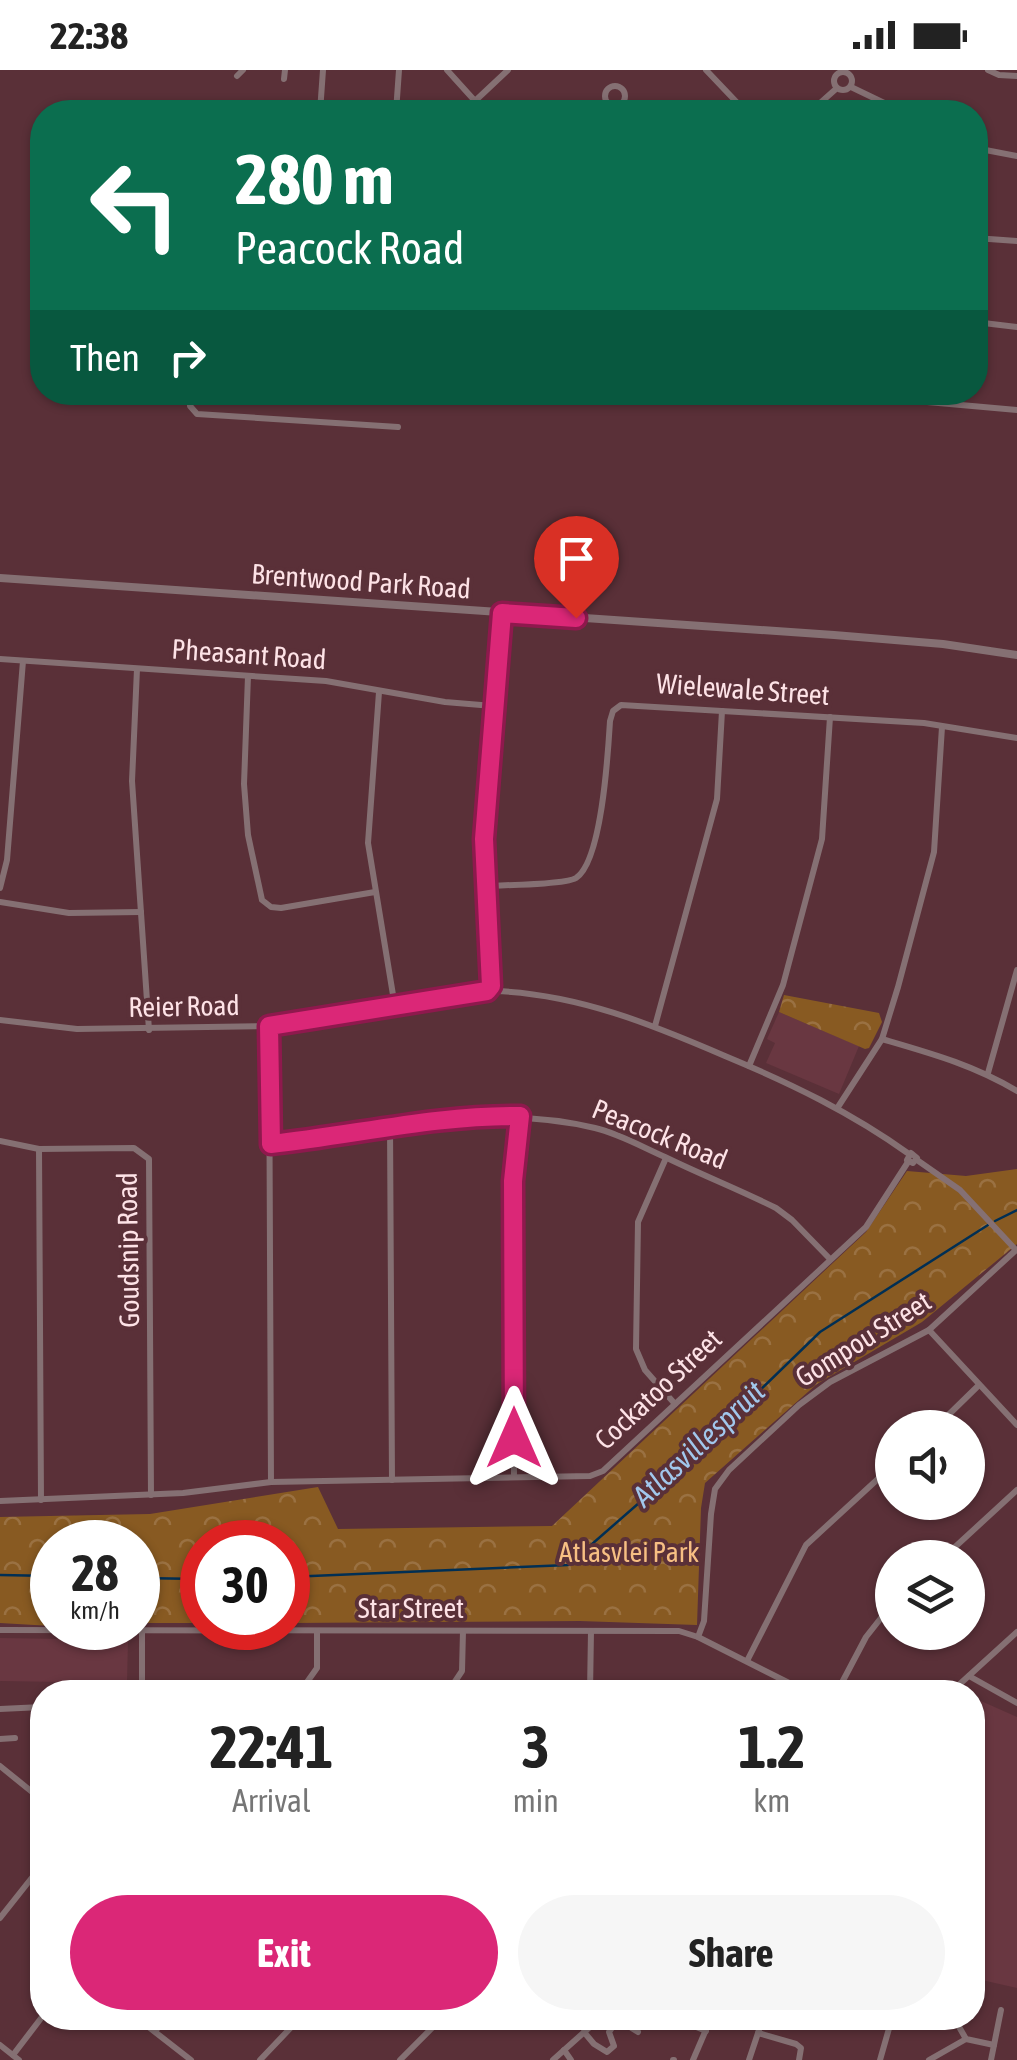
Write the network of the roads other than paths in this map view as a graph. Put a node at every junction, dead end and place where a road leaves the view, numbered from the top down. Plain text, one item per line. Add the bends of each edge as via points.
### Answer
1 (322, 70) edge
2 (400, 70) edge
3 (447, 70) edge
4 (508, 70) edge
5 (706, 70) edge
6 (826, 70) edge
7 (988, 70) edge
8 (852, 72) edge
9 (835, 76) junction
10 (1017, 76) edge
11 (851, 87) junction
12 (837, 88) junction
13 (321, 100) edge
14 (397, 100) edge
15 (474, 100) edge
16 (476, 100) edge
17 (735, 100) edge
18 (824, 100) edge
19 (878, 100) edge
20 (988, 150) edge
21 (1017, 156) edge
22 (988, 239) edge
23 (1017, 241) edge
24 (988, 323) edge
25 (1017, 326) edge
26 (190, 405) edge
27 (961, 405) edge
28 (1017, 410) edge
29 (398, 427) dead end
30 (0, 578) edge
31 (502, 613) junction
32 (1017, 655) edge
33 (0, 660) edge
34 (23, 661) junction
35 (137, 669) junction
36 (248, 676) junction
37 (379, 692) junction
38 (493, 706) junction
39 (722, 711) junction
40 (830, 717) junction
41 (942, 727) junction
42 (1017, 738) edge
43 (484, 886) junction
44 (0, 888) edge
45 (375, 892) junction
46 (0, 902) edge
47 (140, 912) junction
48 (1017, 970) edge
49 (491, 989) junction
50 (395, 1007) junction
51 (0, 1020) edge
52 (269, 1026) junction
53 (656, 1026) junction
54 (149, 1030) junction
55 (882, 1039) junction
56 (748, 1066) junction
57 (988, 1073) junction
58 (1017, 1091) edge
59 (838, 1107) junction
60 (520, 1116) junction
61 (390, 1125) junction
62 (0, 1141) edge
63 (271, 1144) junction
64 (39, 1149) junction
65 (666, 1158) junction
66 (912, 1159) junction
67 (1016, 1250) edge
68 (830, 1260) junction
69 (929, 1330) junction
70 (980, 1385) junction
71 (676, 1404) junction
72 (954, 1410) edge
73 (1017, 1425) edge
74 (514, 1476) junction
75 (392, 1480) junction
76 (271, 1482) junction
77 (875, 1482) edge
78 (1017, 1490) edge
79 (152, 1495) junction
80 (41, 1500) junction
81 (0, 1501) edge
82 (963, 1540) edge
83 (875, 1626) edge
84 (0, 1630) edge
85 (30, 1630) edge
86 (160, 1630) edge
87 (317, 1631) junction
88 (463, 1631) junction
89 (591, 1631) junction
90 (1017, 1632) edge
91 (698, 1637) junction
92 (142, 1650) edge
93 (746, 1661) junction
94 (969, 1676) junction
95 (142, 1680) edge
96 (308, 1680) edge
97 (456, 1680) edge
98 (590, 1680) edge
99 (783, 1680) edge
100 (843, 1680) edge
101 (965, 1680) edge
102 (976, 1680) edge
103 (985, 1685) edge
104 (1017, 1704) edge
105 (30, 1708) edge
106 (0, 1709) edge
107 (15, 1738) dead end
108 (0, 1739) edge
109 (0, 1766) edge
110 (30, 1790) edge
111 (30, 1880) edge
112 (2, 1912) edge
113 (1000, 2010) dead end
114 (34, 2030) edge
115 (289, 2030) edge
116 (430, 2030) edge
117 (586, 2030) edge
118 (610, 2030) edge
119 (635, 2030) edge
120 (760, 2030) edge
121 (889, 2030) edge
122 (961, 2030) edge
123 (155, 2031) edge
124 (706, 2031) edge
125 (584, 2032) junction
126 (638, 2032) dead end
127 (758, 2034) junction
128 (966, 2039) junction
129 (994, 2044) junction
130 (0, 2045) edge
131 (564, 2050) junction
132 (16, 2058) edge
133 (191, 2060) edge
134 (260, 2060) edge
135 (400, 2060) edge
136 (553, 2060) edge
137 (572, 2060) edge
138 (692, 2060) edge
139 (749, 2060) edge
140 (799, 2060) edge
141 (880, 2060) edge
142 (929, 2060) edge
143 (991, 2060) edge

1 - 13 street
2 - 14 street
3 - 15 street
4 - 16 street
5 - 17 street
6 - 9 street
7 - 10 street
8 - 9 street
8 - 11 street
9 - 12 street
11 - 12 street
11 - 19 street
12 - 18 street
20 - 21 street
22 - 23 street
24 - 25 street
26 - 29 street via 197,414
27 - 28 street
30 - 31 street, Brentwood Park Road
31 - 32 street, Brentwood Park Road via 871,638
31 - 38 street
33 - 34 street, Pheasant Road
34 - 35 street, Pheasant Road
34 - 44 street
35 - 36 street, Pheasant Road
35 - 47 street via 132,754
36 - 37 street, Pheasant Road
36 - 45 street via 244,784 262,900 281,908
37 - 38 street, Pheasant Road
37 - 45 street via 368,844
38 - 43 street
39 - 40 street, Wielewale Street
39 - 43 street, Wielewale Street via 622,705 613,711 586,868 570,881
39 - 53 street via 717,799
40 - 41 street, Wielewale Street
40 - 56 street via 822,839 783,984
41 - 42 street, Wielewale Street
41 - 55 street via 934,852
43 - 49 street
45 - 50 street
46 - 47 street via 69,914
47 - 54 street
48 - 57 street
49 - 50 street, Reier Road
49 - 53 street, Reier Road via 555,996
50 - 52 street, Reier Road
51 - 54 street, Reier Road
52 - 54 street, Reier Road
52 - 63 street
53 - 56 street, Reier Road
55 - 57 street
55 - 59 street
56 - 59 street, Reier Road
57 - 58 street
59 - 66 street, Reier Road
60 - 61 street, Peacock Road
60 - 65 street, Peacock Road via 599,1128
60 - 74 street via 513,1181
61 - 63 street, Peacock Road
61 - 75 street
62 - 64 street, Goudsnip Road
63 - 76 street
64 - 79 street, Goudsnip Road via 134,1148 151,1164
64 - 80 street
65 - 68 street, Peacock Road via 776,1208
65 - 71 street via 638,1222 636,1349 645,1370
66 - 67 street, Reier Road via 960,1190
66 - 68 street, Cockatoo Street via 866,1227
67 - 69 street, Gompou Street
68 - 71 street, Cockatoo Street
69 - 70 street
69 - 91 street, Gompou Street via 830,1382 729,1470 715,1489
70 - 72 street
70 - 73 street
71 - 74 street, Cockatoo Street via 603,1470 575,1478
74 - 75 street, Cockatoo Street
75 - 76 street, Cockatoo Street
76 - 79 street, Cockatoo Street
77 - 93 street via 806,1545
78 - 82 street
79 - 80 street, Cockatoo Street
80 - 81 street, Cockatoo Street
83 - 100 street
84 - 85 street, Star Street
86 - 87 street, Star Street
87 - 88 street, Star Street
87 - 96 street via 317,1668
88 - 89 street, Star Street
88 - 97 street
89 - 91 street, Star Street via 668,1630
89 - 98 street
90 - 94 street
91 - 93 street, Star Street
92 - 95 street
93 - 99 street, Star Street
94 - 101 street
94 - 102 street
103 - 104 street
105 - 106 street
107 - 108 street
109 - 110 street
111 - 112 street
113 - 129 street
114 - 132 street
115 - 134 street
116 - 135 street
117 - 125 street
118 - 125 street via 614,2046 607,2052
119 - 126 street
120 - 127 street
121 - 141 street
122 - 128 street
123 - 133 street
124 - 138 street
125 - 131 street
127 - 139 street
127 - 140 street via 796,2044
128 - 129 street
128 - 142 street
129 - 143 street
130 - 132 street
131 - 136 street
131 - 137 street

